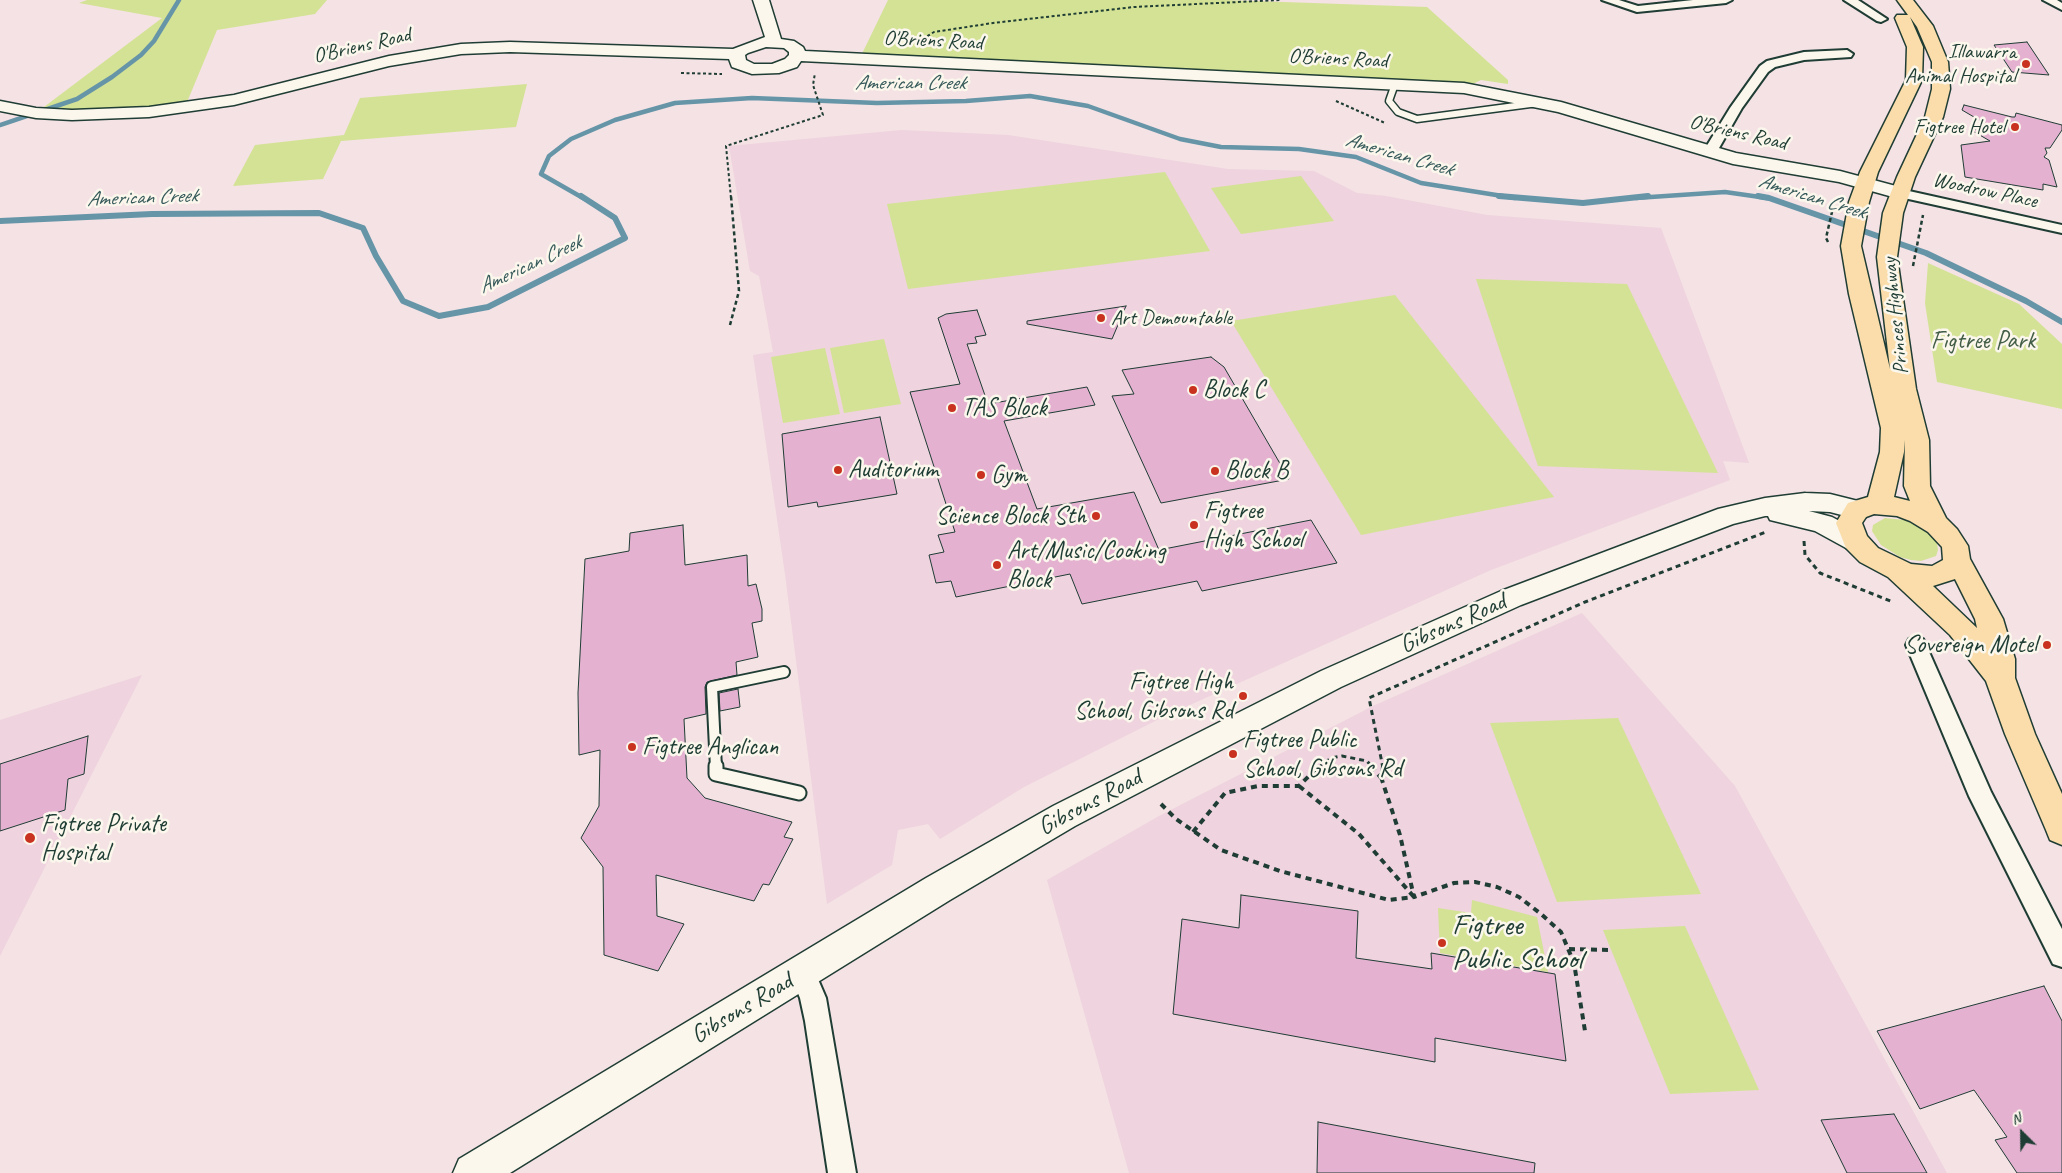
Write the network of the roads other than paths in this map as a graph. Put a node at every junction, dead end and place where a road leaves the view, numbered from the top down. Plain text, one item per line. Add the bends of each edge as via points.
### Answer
1 (761, 0) edge
2 (1608, 0) edge
3 (1726, 0) edge
4 (1850, 0) edge
5 (1890, 0) edge
6 (1905, 0) edge
7 (2049, 0) edge
8 (2062, 7) edge
9 (1881, 19) dead end
10 (774, 42) junction
11 (737, 54) junction
12 (1847, 54) dead end
13 (798, 56) junction
14 (1395, 84) junction
15 (1544, 102) junction
16 (0, 106) edge
17 (1710, 152) junction
18 (1865, 184) junction
19 (1900, 193) junction
20 (2062, 228) edge
21 (1868, 507) junction
22 (1757, 521) junction
23 (1937, 525) junction
24 (1855, 541) junction
25 (1957, 561) junction
26 (1898, 570) junction
27 (1916, 645) dead end
28 (784, 672) dead end
29 (2000, 678) junction
30 (799, 793) dead end
31 (2062, 830) edge
32 (2062, 955) edge
33 (802, 972) junction
34 (473, 1173) edge
35 (842, 1173) edge

1 - 10 street
2 - 3 street via 1637,9
4 - 9 street
5 - 18 main road, Princes Highway via 1910,30 1915,47 1914,80
6 - 19 main road, Princes Highway via 1925,26 1940,62 1941,89 1934,117
7 - 8 street
10 - 11 street, O'Briens Road via 748,46
10 - 13 street, O'Briens Road via 793,47
11 - 13 street via 738,63 762,70 783,66
11 - 16 street, O'Briens Road via 510,47 461,49 389,61 234,100 149,112 72,115
12 - 17 street via 1804,56 1771,64 1764,69
13 - 14 street, O'Briens Road
14 - 15 street, O'Briens Road via 1464,88
14 - 15 lane via 1389,101 1398,112 1417,119
15 - 17 street, O'Briens Road
17 - 18 street, O'Briens Road
18 - 19 street, O'Briens Road
18 - 21 main road, Princes Highway via 1851,246 1893,428 1892,452
19 - 20 street, Woodrow Place
19 - 23 main road, Princes Highway via 1893,212 1887,258 1904,389 1917,440 1917,486
21 - 22 street, Gibsons Road via 1805,502
21 - 23 main road via 1899,507
21 - 24 main road, Princes Highway via 1849,523
22 - 24 street, Gibsons Road via 1772,512 1799,516
22 - 33 street, Gibsons Road via 1626,554 1511,598 1331,679 1064,816
23 - 25 main road via 1955,546
24 - 26 main road via 1869,555
25 - 26 main road via 1954,567 1932,576
25 - 29 main road via 1990,619 2000,659
26 - 29 main road via 1960,627
27 - 32 street via 1981,796
28 - 30 lane via 712,687 716,774
29 - 31 main road via 2020,734
33 - 34 street, Gibsons Road
33 - 35 street via 818,1021

